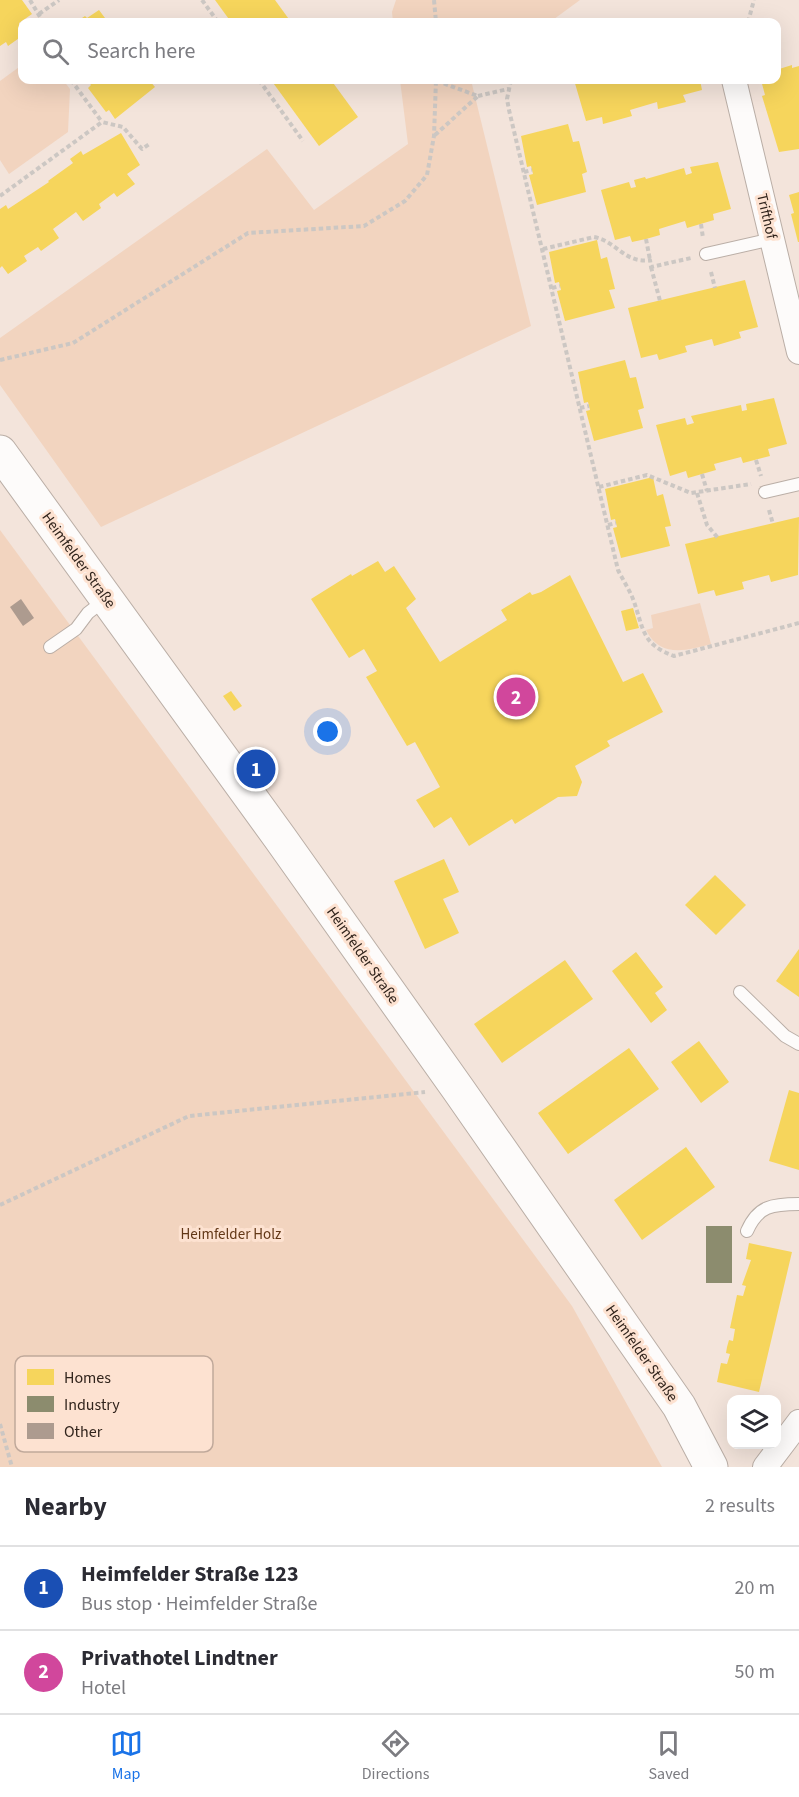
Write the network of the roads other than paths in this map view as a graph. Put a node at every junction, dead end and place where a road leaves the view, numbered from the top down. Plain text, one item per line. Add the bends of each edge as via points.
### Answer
1 (735, 84) edge
2 (772, 239) junction
3 (703, 255) road end
4 (799, 352) edge
5 (0, 452) edge
6 (799, 484) edge
7 (765, 492) road end
8 (107, 598) junction
9 (50, 647) dead end
10 (740, 992) dead end
11 (799, 1044) edge
12 (799, 1204) edge
13 (747, 1231) dead end
14 (799, 1422) edge
15 (711, 1467) edge
16 (765, 1467) edge

1 - 2 street, Trifthof
2 - 3 lane
2 - 4 street, Trifthof
5 - 8 street, Heimfelder Straße
6 - 7 lane
8 - 9 lane via 88,613 76,630
8 - 15 street, Heimfelder Straße via 679,1406
10 - 11 lane via 785,1036
12 - 13 lane via 759,1211
14 - 16 street

